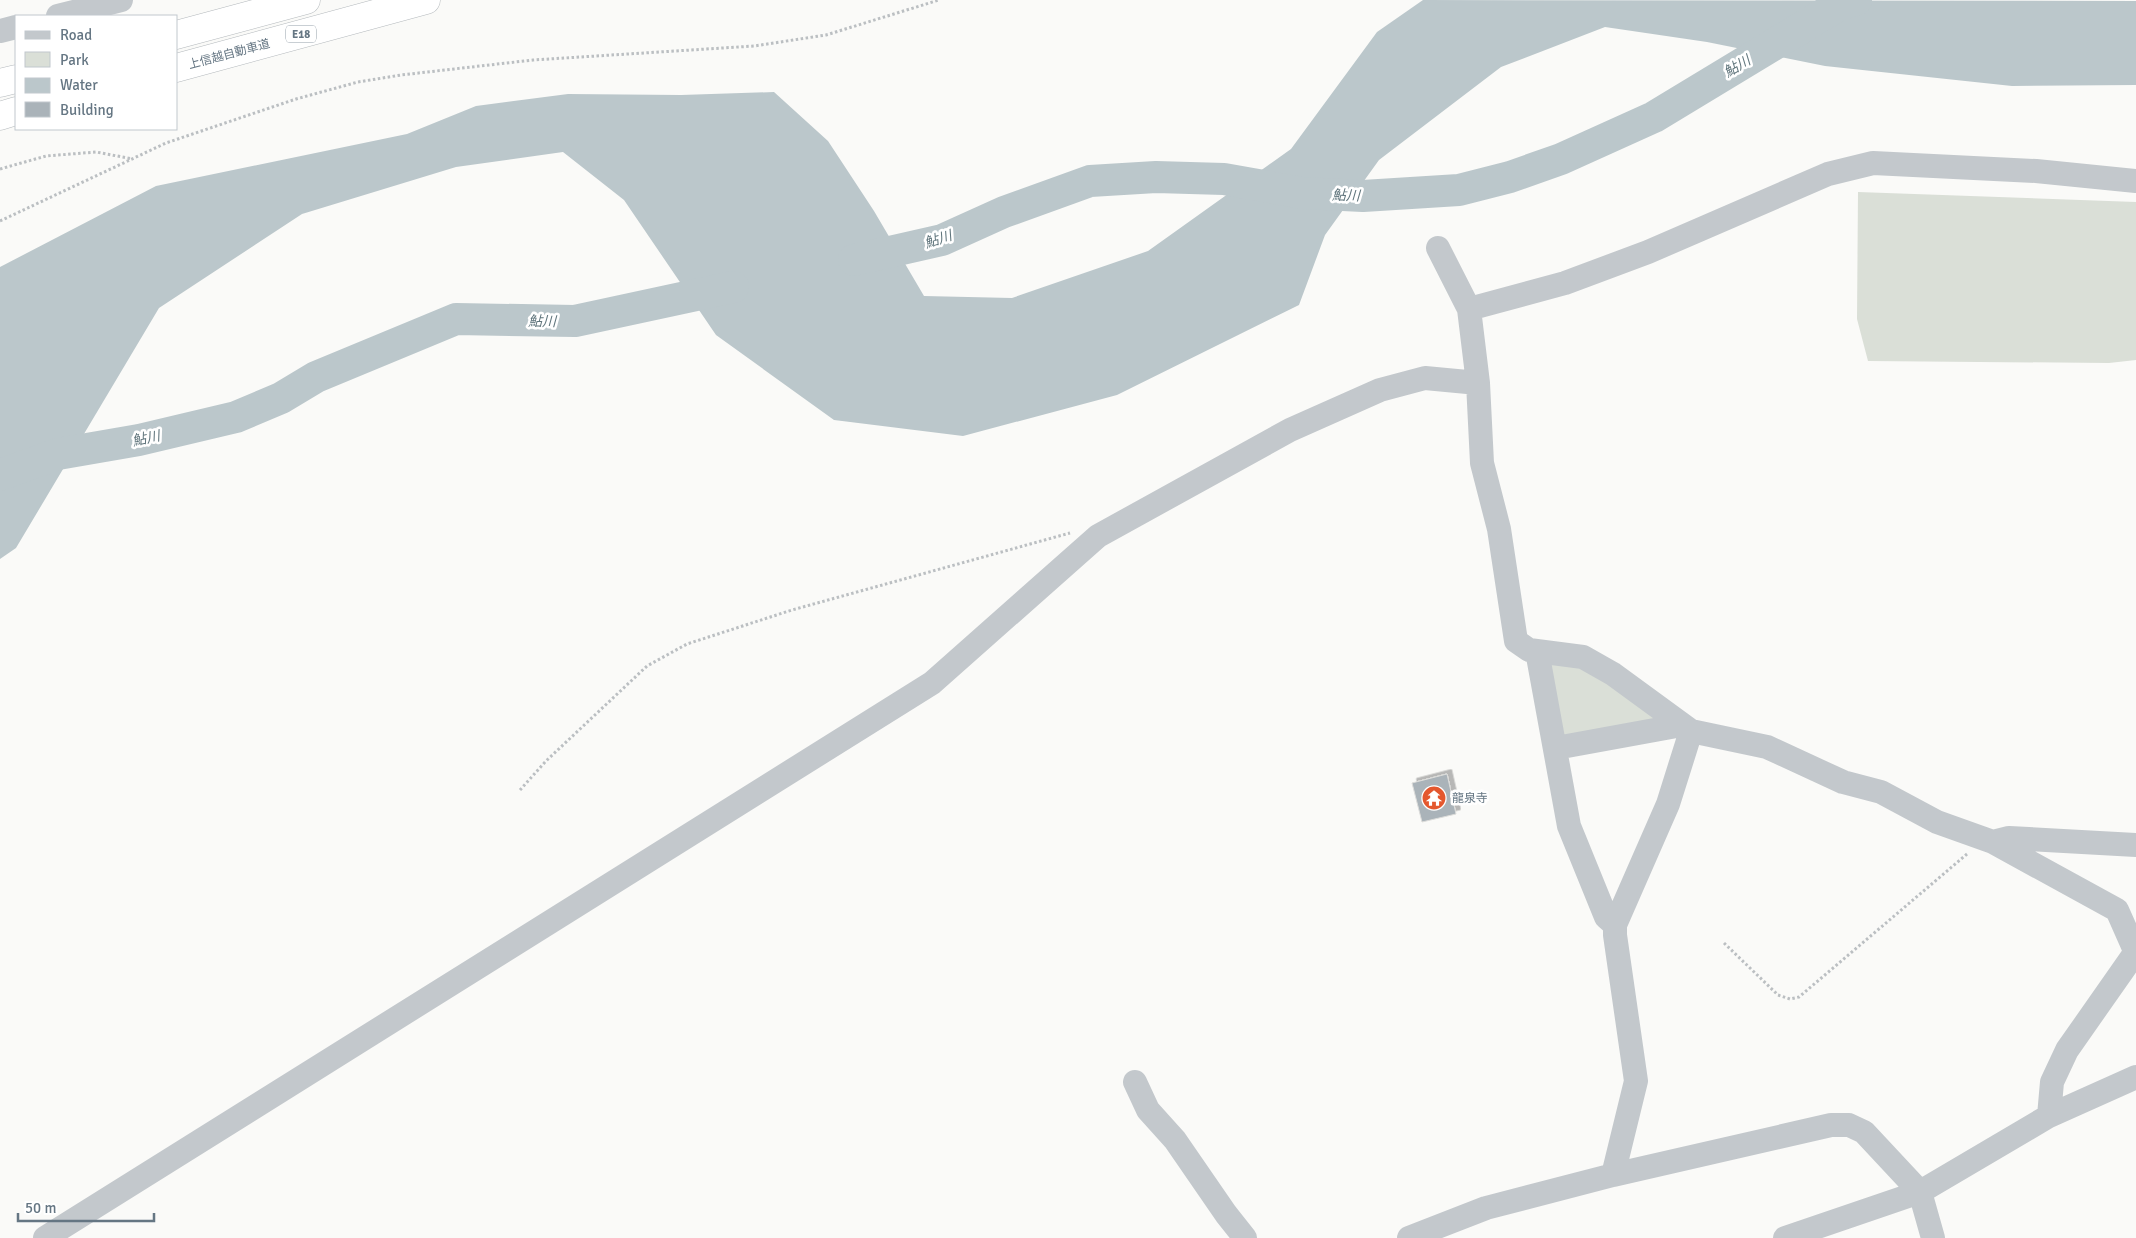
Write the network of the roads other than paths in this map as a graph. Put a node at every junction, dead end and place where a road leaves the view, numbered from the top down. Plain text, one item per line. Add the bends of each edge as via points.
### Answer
1 (121, 0) edge
2 (306, 0) edge
3 (426, 0) edge
4 (62, 15) edge
5 (15, 27) edge
6 (0, 31) edge
7 (178, 34) edge
8 (178, 67) edge
9 (15, 79) edge
10 (0, 83) edge
11 (15, 111) edge
12 (0, 116) edge
13 (2136, 181) edge
14 (1438, 248) dead end
15 (1469, 309) junction
16 (1478, 383) junction
17 (1537, 651) junction
18 (1687, 728) junction
19 (1556, 748) junction
20 (1989, 840) junction
21 (2136, 845) edge
22 (2136, 904) edge
23 (1615, 925) junction
24 (2124, 926) junction
25 (2136, 953) edge
26 (2136, 1077) edge
27 (1135, 1082) dead end
28 (2050, 1116) junction
29 (1613, 1175) junction
30 (1920, 1192) junction
31 (45, 1238) edge
32 (1245, 1238) edge
33 (1409, 1238) edge
34 (1785, 1238) edge
35 (1932, 1238) edge

1 - 4 street
2 - 7 highway
3 - 8 highway, 上信越自動車道 / E18
5 - 6 street
9 - 10 highway
11 - 12 highway
13 - 15 street via 2036,171 1873,163 1828,174 1648,252 1565,282
14 - 15 street
15 - 16 street
16 - 17 street via 1482,463 1498,529 1516,641 1529,650
16 - 31 street via 1425,378 1380,390 1290,430 1098,536 932,683
17 - 18 street via 1584,657
17 - 19 street
18 - 19 street
18 - 20 street via 1767,747 1843,782 1881,792 1937,822
18 - 23 street via 1668,804
19 - 23 street via 1569,826 1606,917
20 - 21 street via 2009,838
20 - 24 street via 2117,910
22 - 24 street
23 - 29 street via 1636,1081
24 - 25 street
25 - 28 street via 2067,1050 2052,1082
26 - 28 street
27 - 32 street via 1148,1110 1175,1140
28 - 30 street
29 - 30 street via 1831,1125 1849,1125 1864,1132
29 - 33 street via 1486,1208
30 - 34 street
30 - 35 street

